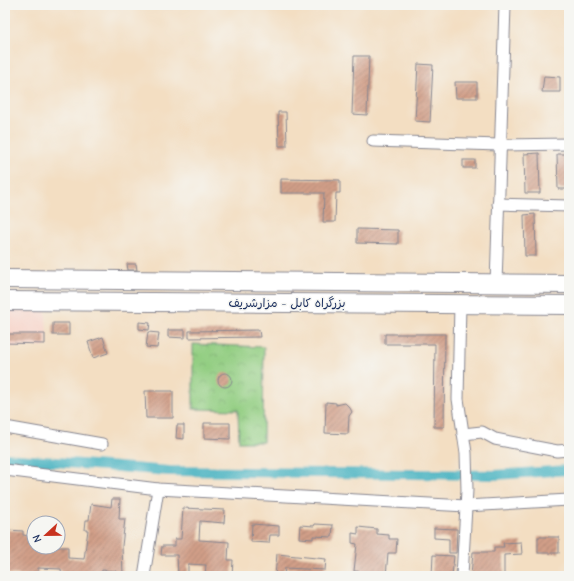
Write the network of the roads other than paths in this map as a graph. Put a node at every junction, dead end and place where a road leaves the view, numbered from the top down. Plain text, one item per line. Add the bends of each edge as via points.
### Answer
1 (505, 5) edge
2 (373, 141) dead end
3 (569, 144) edge
4 (499, 145) junction
5 (498, 204) junction
6 (569, 206) edge
7 (5, 279) edge
8 (496, 284) junction
9 (569, 284) edge
10 (5, 301) edge
11 (460, 304) junction
12 (569, 305) edge
13 (5, 427) edge
14 (463, 434) junction
15 (102, 444) dead end
16 (569, 450) edge
17 (5, 470) edge
18 (158, 489) junction
19 (569, 500) edge
20 (466, 506) junction
21 (144, 576) edge
22 (462, 576) edge

1 - 4 street
2 - 4 street
3 - 4 street
4 - 5 street
5 - 6 street
5 - 8 street
7 - 8 highway, بزرگراه کابل - مزارشریف
8 - 9 highway, بزرگراه کابل - مزارشریف
10 - 11 highway, بزرگراه کابل - مزارشریف
11 - 12 highway, بزرگراه کابل - مزارشریف
11 - 14 street via 458,400
13 - 15 street
14 - 16 street via 482,432 495,440 557,451
14 - 20 street via 466,453
17 - 18 street
18 - 20 street
18 - 21 street
19 - 20 street
20 - 22 street

